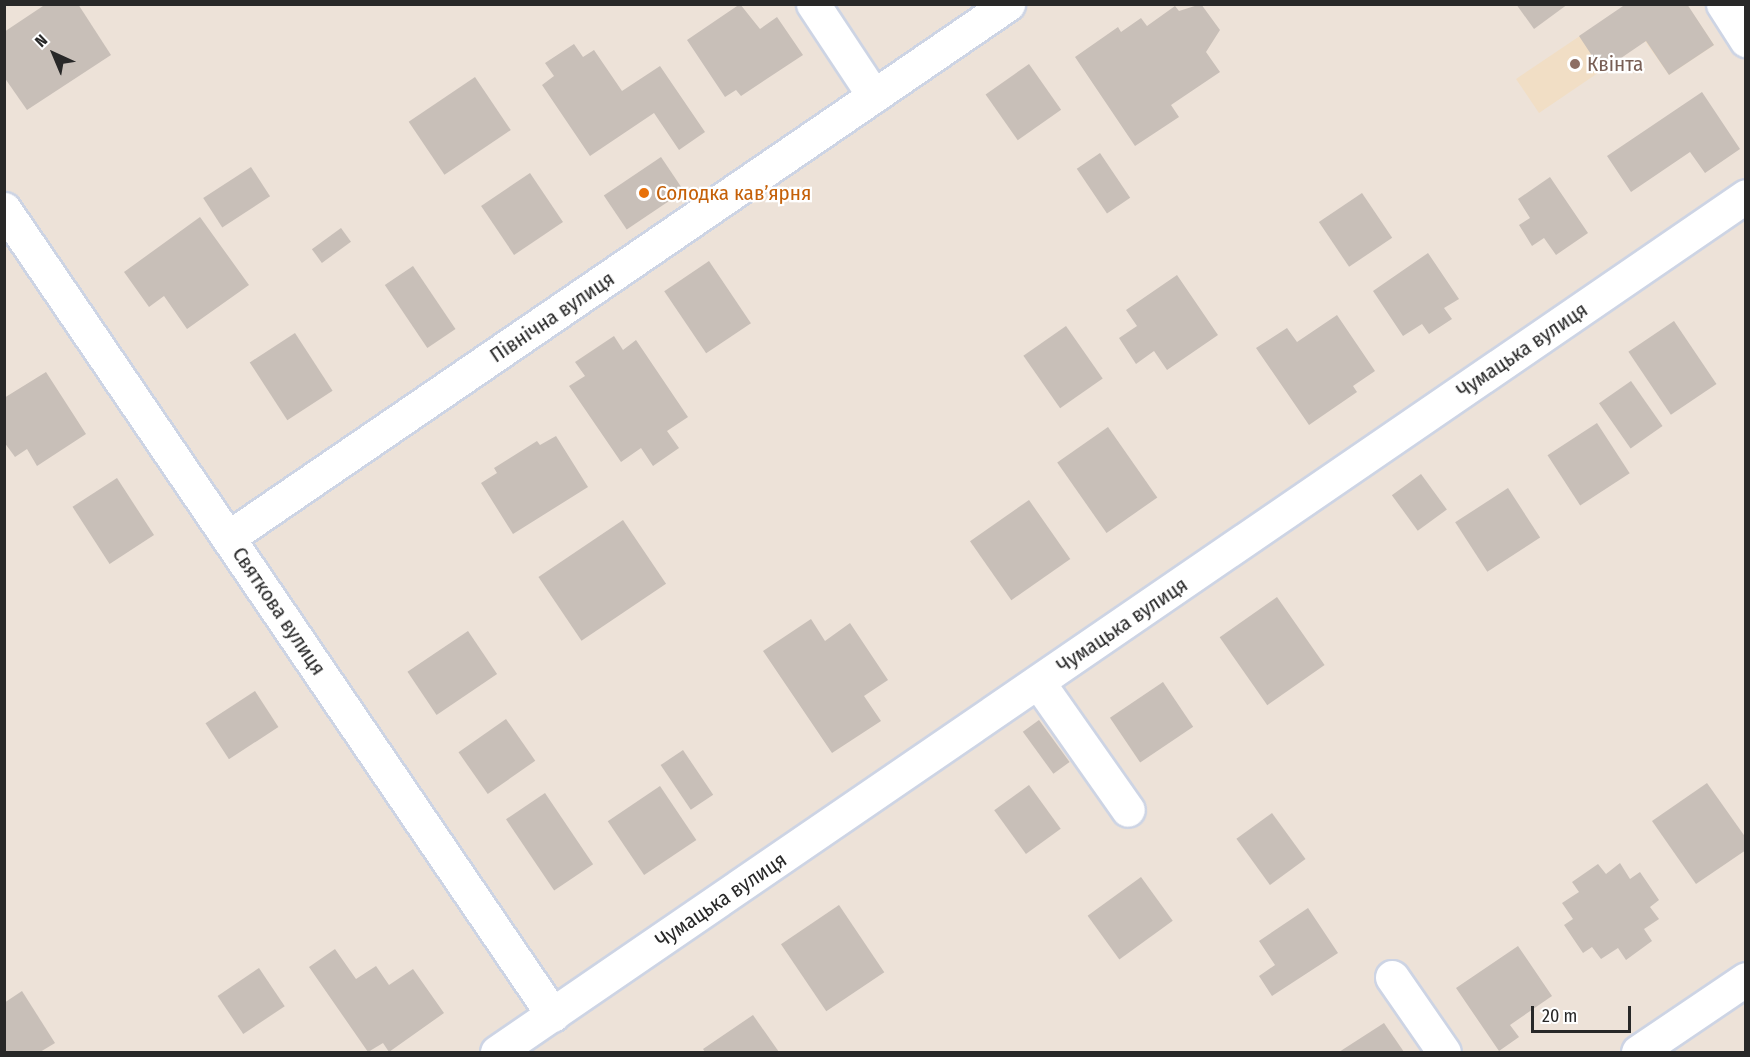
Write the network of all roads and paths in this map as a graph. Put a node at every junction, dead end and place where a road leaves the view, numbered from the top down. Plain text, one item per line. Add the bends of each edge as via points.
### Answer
1 (813, 4) edge
2 (1008, 4) edge
3 (1723, 4) edge
4 (1746, 40) edge
5 (874, 96) junction
6 (1746, 196) edge
7 (4, 209) edge
8 (229, 537) junction
9 (1038, 682) junction
10 (1128, 810) dead end
11 (1392, 977) dead end
12 (1746, 979) edge
13 (553, 1015) junction
14 (498, 1053) edge
15 (1444, 1053) edge
16 (1638, 1053) edge

1 - 5 street
2 - 5 street, Північна вулиця
3 - 4 street
5 - 8 street, Північна вулиця
6 - 9 street, Чумацька вулиця
7 - 8 street, Святкова вулиця
8 - 13 street, Святкова вулиця
9 - 10 street
9 - 13 street, Чумацька вулиця
11 - 15 street
12 - 16 street
13 - 14 street, Чумацька вулиця

